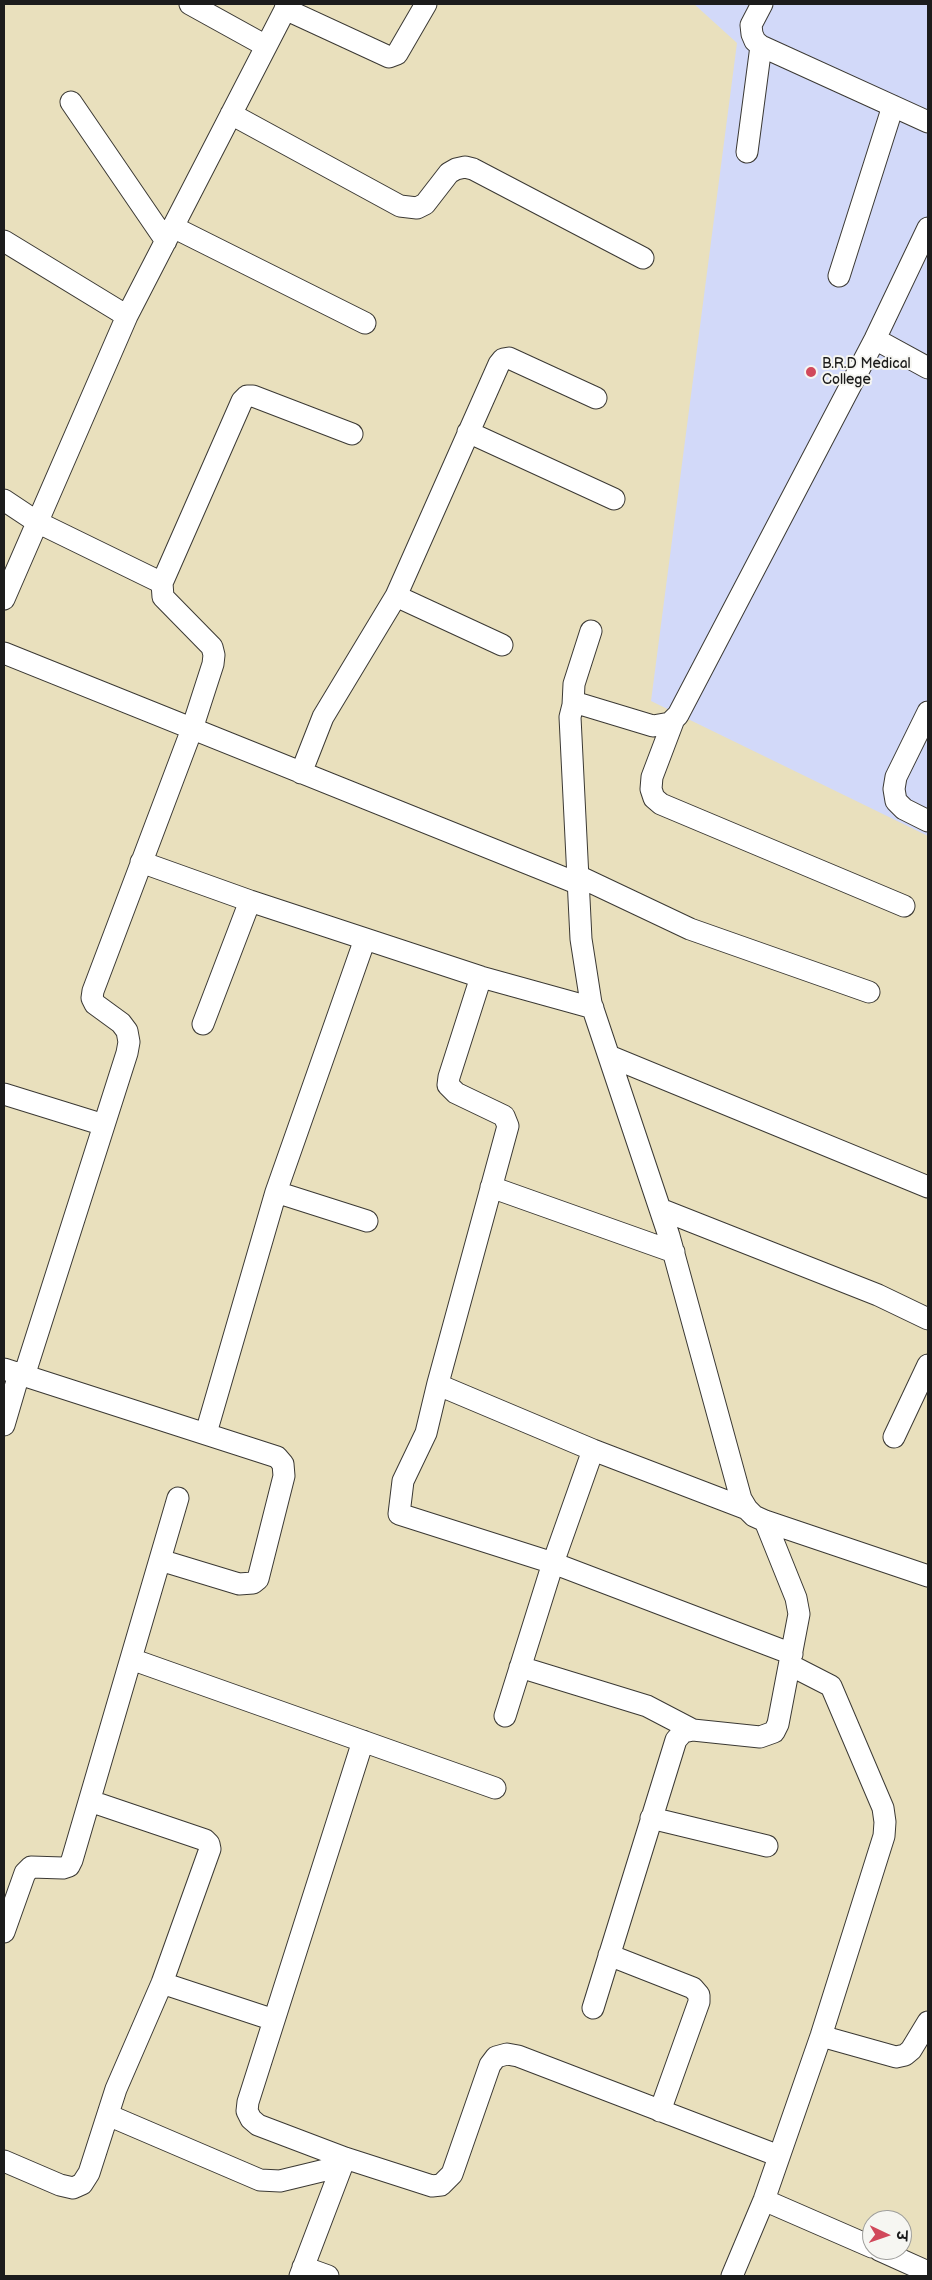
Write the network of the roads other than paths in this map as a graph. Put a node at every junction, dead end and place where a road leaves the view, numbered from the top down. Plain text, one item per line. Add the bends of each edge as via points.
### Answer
1 (190, 4) edge
2 (426, 4) edge
3 (762, 4) edge
4 (286, 6) edge
5 (266, 46) junction
6 (761, 46) junction
7 (71, 102) dead end
8 (893, 106) junction
9 (231, 114) junction
10 (928, 122) edge
11 (746, 152) dead end
12 (928, 228) edge
13 (169, 234) junction
14 (4, 241) edge
15 (643, 258) dead end
16 (839, 276) dead end
17 (127, 316) junction
18 (365, 323) dead end
19 (875, 339) junction
20 (928, 368) edge
21 (596, 398) dead end
22 (468, 432) junction
23 (352, 434) dead end
24 (614, 499) dead end
25 (4, 500) edge
26 (37, 522) junction
27 (162, 583) junction
28 (396, 596) junction
29 (4, 599) edge
30 (591, 631) dead end
31 (502, 645) dead end
32 (4, 654) edge
33 (573, 705) junction
34 (928, 712) edge
35 (674, 719) junction
36 (192, 729) junction
37 (301, 773) junction
38 (928, 821) edge
39 (141, 862) junction
40 (578, 880) junction
41 (250, 901) junction
42 (904, 906) dead end
43 (365, 939) junction
44 (481, 977) junction
45 (869, 992) dead end
46 (593, 1008) junction
47 (202, 1024) dead end
48 (609, 1056) junction
49 (4, 1094) edge
50 (104, 1125) junction
51 (491, 1187) junction
52 (928, 1187) edge
53 (276, 1192) junction
54 (660, 1209) junction
55 (366, 1221) dead end
56 (674, 1252) junction
57 (928, 1318) edge
58 (928, 1365) edge
59 (15, 1373) edge
60 (438, 1383) junction
61 (4, 1425) edge
62 (206, 1433) junction
63 (894, 1437) dead end
64 (592, 1450) junction
65 (178, 1498) dead end
66 (747, 1509) junction
67 (765, 1520) junction
68 (160, 1560) junction
69 (553, 1562) junction
70 (928, 1576) edge
71 (131, 1658) junction
72 (791, 1659) junction
73 (520, 1667) junction
74 (505, 1716) dead end
75 (693, 1730) junction
76 (363, 1741) junction
77 (495, 1788) dead end
78 (90, 1801) junction
79 (651, 1818) junction
80 (768, 1846) dead end
81 (4, 1932) edge
82 (609, 1956) junction
83 (162, 1983) junction
84 (593, 2008) dead end
85 (274, 2020) junction
86 (928, 2022) edge
87 (821, 2036) junction
88 (660, 2111) junction
89 (108, 2115) junction
90 (780, 2156) junction
91 (4, 2161) edge
92 (343, 2162) junction
93 (764, 2200) junction
94 (862, 2243) edge
95 (901, 2260) edge
96 (302, 2272) edge
97 (928, 2272) edge
98 (328, 2276) edge
99 (732, 2276) edge

1 - 5 street
2 - 4 street via 397,54 389,57
3 - 6 street via 751,26 755,41
4 - 5 street
5 - 9 street
6 - 8 street
6 - 11 street
7 - 13 street
8 - 10 street
8 - 16 street
9 - 13 street
9 - 15 street via 400,206 417,208 425,204 449,173 465,167
12 - 19 street
13 - 17 street
13 - 18 street
14 - 17 street
17 - 26 street
19 - 20 street
19 - 35 street
21 - 22 street via 509,358 503,359
22 - 24 street
22 - 28 street
23 - 27 street via 247,396
25 - 26 street
26 - 27 street
26 - 29 street
27 - 36 street via 163,596 212,647 214,655
28 - 31 street
28 - 37 street via 323,717
30 - 33 street via 574,684
32 - 36 street
33 - 35 street via 577,703 653,726 662,726
33 - 40 street via 570,717
34 - 38 street via 896,777 894,789 896,801 904,809
35 - 42 street via 652,777 651,789 661,804
36 - 37 street
36 - 39 street
37 - 40 street
39 - 41 street
39 - 50 street via 92,998 95,1004 121,1023 129,1042
40 - 45 street via 690,929
40 - 46 street via 581,939
41 - 43 street
41 - 47 street
43 - 44 street
43 - 53 street
44 - 46 street
44 - 51 street via 448,1085 456,1093 500,1113 508,1120
46 - 48 street
48 - 52 street
48 - 54 street
49 - 50 street
50 - 59 street
51 - 56 street
51 - 60 street
53 - 55 street
53 - 62 street
54 - 56 street
54 - 57 street
56 - 66 street
58 - 63 street
59 - 61 street
59 - 62 street
60 - 64 street
60 - 69 street via 426,1433 403,1481 399,1514
62 - 68 street via 268,1452 283,1464 284,1476 258,1579 254,1583 239,1584
64 - 66 street
64 - 69 street
65 - 68 street
66 - 67 street
67 - 70 street
67 - 72 street via 796,1598 799,1614
68 - 71 street
69 - 72 street
69 - 73 street
71 - 76 street
71 - 78 street
72 - 75 street via 774,1732 760,1737
72 - 87 street via 831,1686 883,1808 885,1822 884,1836
73 - 74 street
73 - 75 street via 647,1706
75 - 79 street via 683,1732 676,1740
76 - 77 street
76 - 85 street
78 - 81 street via 69,1866 31,1867 25,1873
78 - 83 street via 209,1844 210,1849
79 - 80 street
79 - 82 street
82 - 84 street
82 - 88 street via 693,1988 699,1995 700,2002
83 - 85 street
83 - 89 street
85 - 92 street via 247,2111 258,2125
86 - 87 street via 905,2055 896,2056
87 - 90 street
88 - 90 street
88 - 92 street via 507,2054 496,2057 490,2065 452,2174 441,2185 432,2186
89 - 91 street via 89,2173 82,2184 73,2188
89 - 92 street via 260,2180 280,2181
90 - 93 street
92 - 96 street
93 - 94 street
93 - 99 street
95 - 97 street
96 - 98 street

